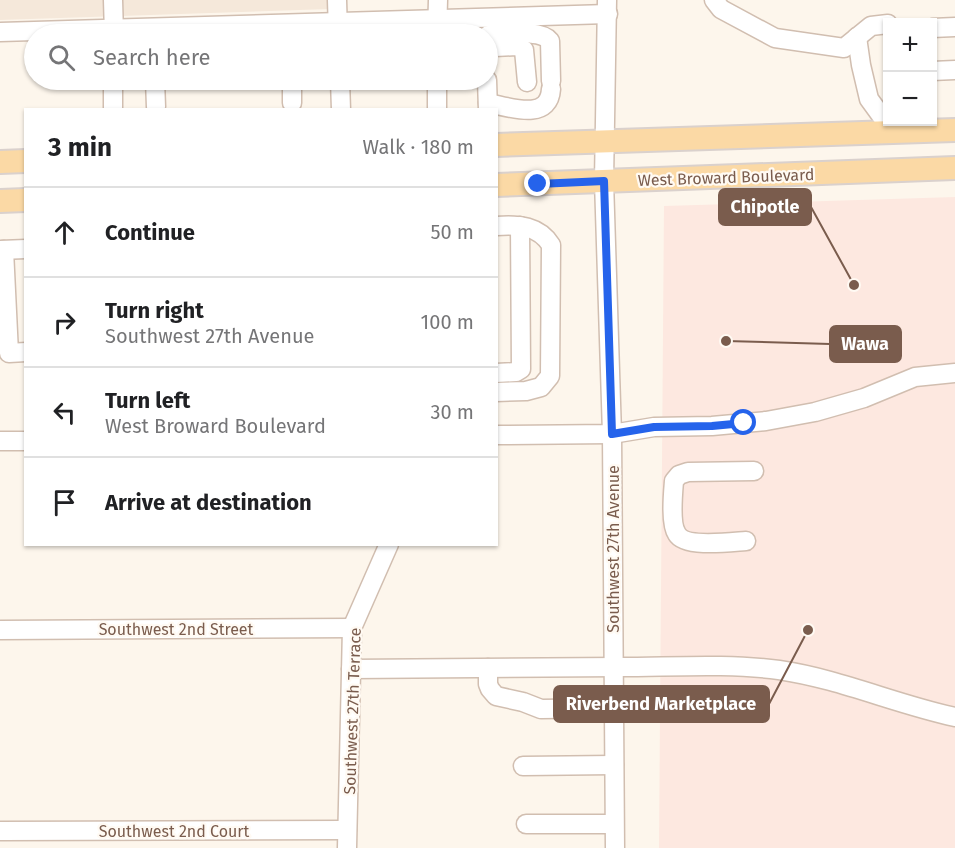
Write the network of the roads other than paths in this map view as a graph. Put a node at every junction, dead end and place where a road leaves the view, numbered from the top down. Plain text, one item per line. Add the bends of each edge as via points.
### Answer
1 (113, 0) edge
2 (337, 0) edge
3 (438, 0) edge
4 (714, 0) edge
5 (608, 7) edge
6 (883, 23) edge
7 (114, 24) edge
8 (338, 24) edge
9 (436, 24) edge
10 (498, 27) edge
11 (955, 27) edge
12 (937, 28) edge
13 (498, 30) edge
14 (0, 32) edge
15 (24, 32) edge
16 (857, 37) junction
17 (498, 47) edge
18 (955, 70) edge
19 (937, 71) edge
20 (113, 90) edge
21 (155, 90) edge
22 (292, 90) edge
23 (340, 90) edge
24 (437, 90) edge
25 (487, 90) edge
26 (292, 103) dead end
27 (488, 106) edge
28 (156, 107) dead end
29 (112, 108) edge
30 (341, 108) edge
31 (437, 108) edge
32 (525, 110) junction
33 (955, 130) edge
34 (893, 132) junction
35 (606, 141) junction
36 (498, 145) edge
37 (24, 161) edge
38 (0, 162) edge
39 (955, 168) edge
40 (604, 181) junction
41 (498, 185) edge
42 (24, 200) edge
43 (0, 201) edge
44 (498, 226) edge
45 (520, 226) junction
46 (24, 249) edge
47 (2, 250) edge
48 (24, 352) edge
49 (498, 373) edge
50 (955, 373) edge
51 (498, 392) edge
52 (612, 434) junction
53 (498, 435) edge
54 (0, 441) edge
55 (24, 441) edge
56 (754, 471) dead end
57 (746, 542) dead end
58 (388, 546) edge
59 (352, 628) junction
60 (0, 630) edge
61 (614, 667) junction
62 (488, 668) junction
63 (351, 669) junction
64 (614, 708) junction
65 (955, 717) edge
66 (614, 765) junction
67 (523, 766) dead end
68 (526, 824) dead end
69 (614, 824) junction
70 (0, 831) edge
71 (347, 839) edge
72 (615, 848) edge

1 - 7 street
2 - 8 street
3 - 9 street
4 - 16 street via 723,10 775,38 844,48
5 - 10 street
5 - 35 street, Southwest 27th Avenue
6 - 16 street via 871,26
11 - 12 street
13 - 32 street via 539,33 550,41 550,100 540,109
14 - 15 street
16 - 34 street via 869,99
17 - 32 street via 517,46 524,50
18 - 19 street
20 - 29 street
21 - 28 street
22 - 26 street
23 - 30 street
24 - 31 street
25 - 27 street
27 - 32 street
33 - 34 main road
34 - 35 main road
35 - 36 main road
35 - 40 street, Southwest 27th Avenue
37 - 38 main road
39 - 40 main road, West Broward Boulevard
40 - 41 main road, West Broward Boulevard
40 - 52 street, Southwest 27th Avenue
42 - 43 main road
44 - 45 street
45 - 49 street via 521,369
45 - 51 street via 545,235 551,245 550,376 541,387
46 - 47 street
47 - 48 street via 9,353
50 - 52 street via 915,377 864,398 766,422 654,427
52 - 53 street
52 - 61 street, Southwest 27th Avenue
54 - 55 street
56 - 57 street via 688,472 674,481 674,524 676,534 683,540
58 - 59 street, Southwest 27th Terrace
59 - 60 street, Southwest 2nd Street
59 - 63 street, Southwest 27th Terrace
61 - 62 street
61 - 64 street, Southwest 27th Avenue
61 - 65 street via 777,670 847,685
62 - 63 street
62 - 64 street via 488,684 496,696 541,709
63 - 71 street, Southwest 27th Terrace
64 - 66 street, Southwest 27th Avenue
66 - 67 street
66 - 69 street, Southwest 27th Avenue
68 - 69 street
69 - 72 street, Southwest 27th Avenue
70 - 71 street, Southwest 2nd Court

